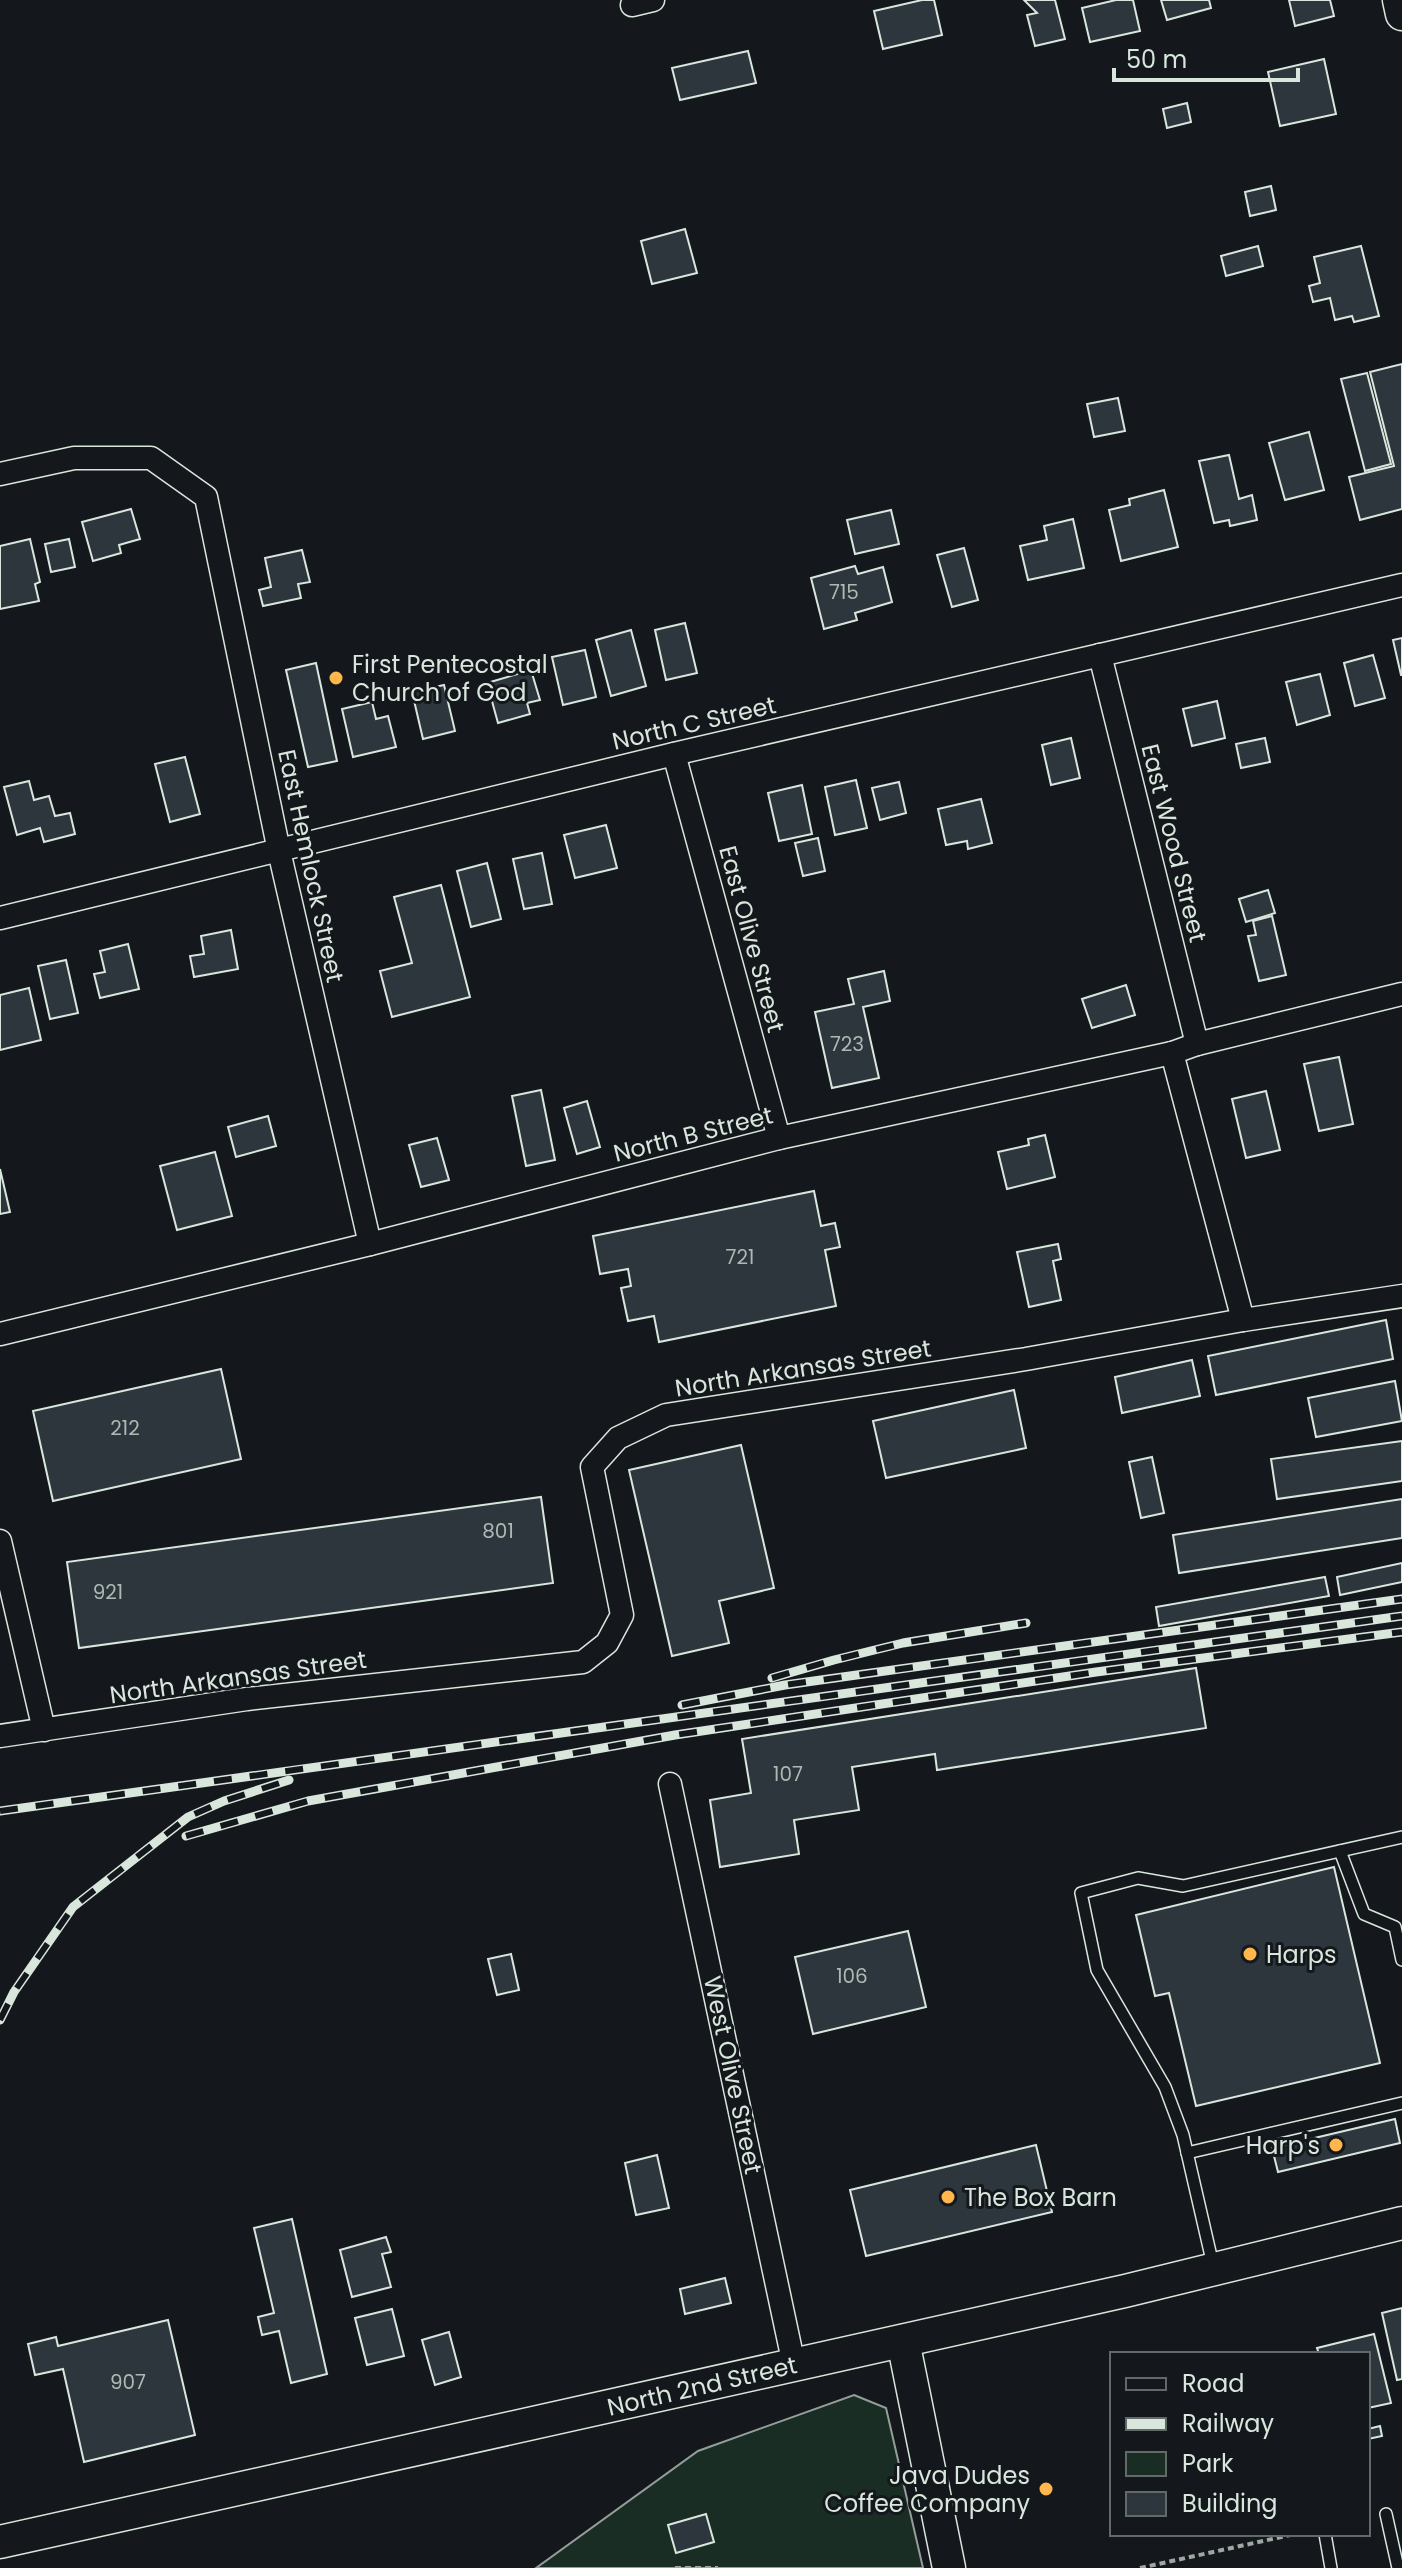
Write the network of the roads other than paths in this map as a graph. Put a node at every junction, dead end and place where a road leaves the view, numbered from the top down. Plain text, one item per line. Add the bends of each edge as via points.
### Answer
1 (1399, 0) edge
2 (1402, 14) edge
3 (0, 474) edge
4 (1402, 585) edge
5 (1100, 655) junction
6 (674, 754) junction
7 (279, 851) junction
8 (0, 918) edge
9 (1402, 994) edge
10 (1197, 1044) junction
11 (1172, 1053) junction
12 (779, 1138) junction
13 (370, 1244) junction
14 (1402, 1296) edge
15 (1243, 1320) junction
16 (0, 1334) edge
17 (0, 1541) edge
18 (44, 1730) junction
19 (0, 1736) edge
20 (670, 1784) dead end
21 (1402, 1837) edge
22 (1340, 1851) junction
23 (1402, 1960) edge
24 (1402, 2103) edge
25 (1187, 2153) junction
26 (1402, 2223) edge
27 (1214, 2269) junction
28 (903, 2341) junction
29 (794, 2365) junction
30 (1386, 2514) dead end
31 (1325, 2536) edge
32 (0, 2542) edge
33 (949, 2568) edge
34 (1331, 2568) edge
35 (1398, 2568) edge

1 - 2 main road
3 - 7 street, East Hemlock Street via 74,458 151,458 206,497
4 - 5 street, North C Street
5 - 6 street, North C Street
5 - 10 street, East Wood Street
6 - 7 street, North C Street
6 - 12 street, East Olive Street
7 - 8 street, North C Street
7 - 13 street, East Hemlock Street
9 - 10 street, North B Street
10 - 11 street, North B Street
11 - 12 street, North B Street
11 - 15 street
12 - 13 street, North B Street
13 - 16 street, North B Street
14 - 15 street, North Arkansas Street
15 - 18 street, North Arkansas Street via 666,1415 618,1438 592,1467 622,1615 607,1643 583,1662 247,1699
17 - 18 street
18 - 19 street, North Arkansas Street
20 - 29 street, West Olive Street
21 - 22 lane
22 - 23 lane via 1364,1914 1395,1927
22 - 25 lane via 1183,1886 1138,1878 1081,1893 1097,1970 1165,2087
24 - 25 lane
25 - 27 lane
26 - 27 main road, North 2nd Street
27 - 28 main road, North 2nd Street
28 - 29 main road, North 2nd Street
28 - 33 main road
29 - 32 main road, North 2nd Street
30 - 35 lane
31 - 34 lane

